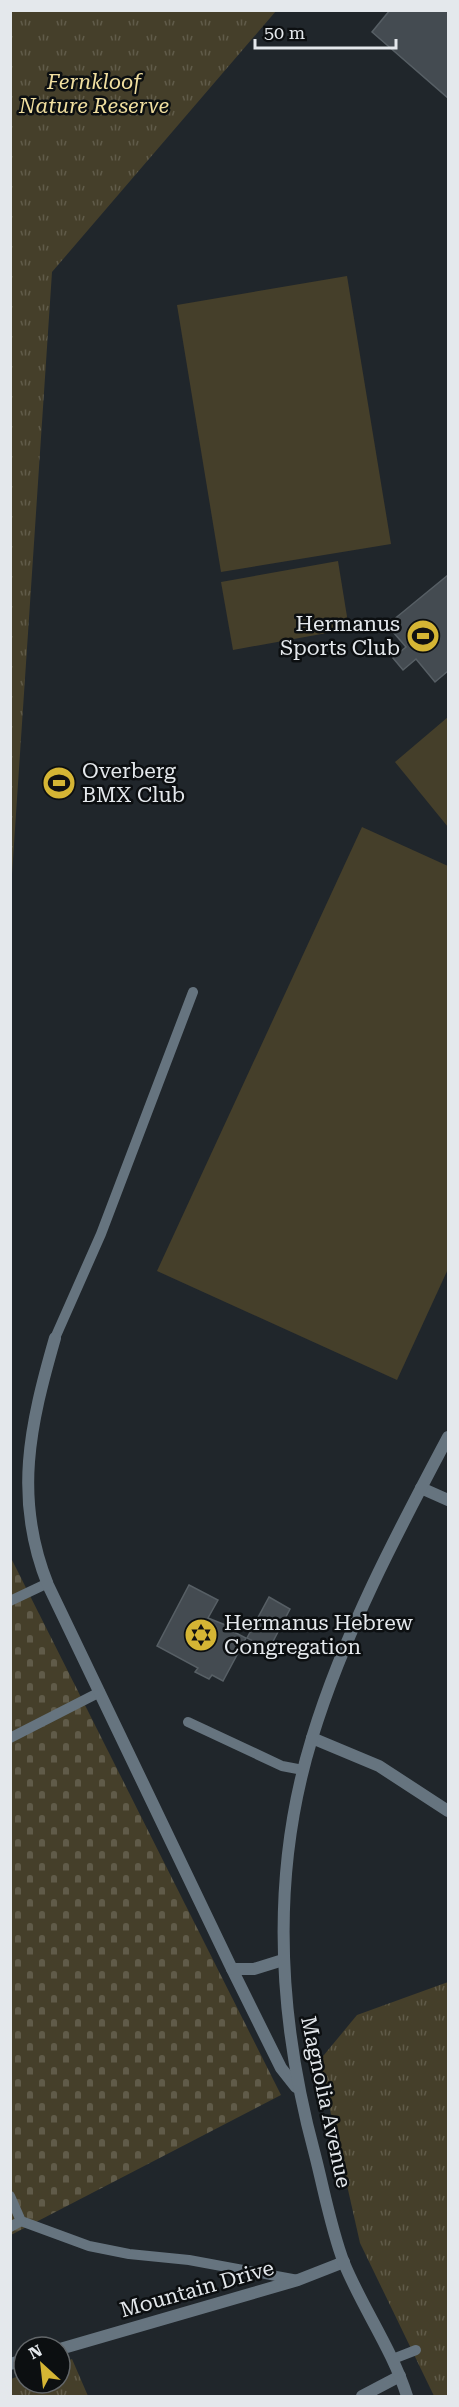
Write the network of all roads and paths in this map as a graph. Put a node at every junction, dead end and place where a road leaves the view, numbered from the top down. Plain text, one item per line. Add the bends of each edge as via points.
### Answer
1 (193, 992) dead end
2 (55, 1338) joint
3 (448, 1437) edge
4 (422, 1488) junction
5 (448, 1500) edge
6 (48, 1583) junction
7 (10, 1601) edge
8 (100, 1692) junction
9 (188, 1722) dead end
10 (10, 1738) edge
11 (312, 1738) junction
12 (303, 1770) junction
13 (448, 1811) edge
14 (283, 1960) junction
15 (232, 1970) junction
16 (298, 2091) junction
17 (10, 2196) edge
18 (21, 2221) junction
19 (10, 2227) edge
20 (344, 2262) junction
21 (298, 2280) junction
22 (72, 2346) edge
23 (416, 2350) dead end
24 (393, 2359) junction
25 (400, 2376) junction
26 (362, 2397) edge
27 (407, 2397) edge

1 - 2 lane via 101,1234
2 - 6 street via 37,1409 27,1485 31,1536
3 - 4 street, Magnolia Avenue
4 - 5 street
4 - 11 street, Magnolia Avenue via 354,1629
6 - 7 lane
6 - 8 street
8 - 10 lane
8 - 15 street
9 - 12 lane via 282,1766
11 - 12 street, Magnolia Avenue
11 - 13 street via 379,1766
12 - 14 street, Magnolia Avenue via 286,1871
14 - 15 street via 254,1969
14 - 16 street, Magnolia Avenue via 285,2004
15 - 16 street via 281,2068
16 - 20 street, Magnolia Avenue
17 - 18 lane
18 - 19 lane
18 - 21 lane via 89,2246
20 - 21 street, Mountain Drive
20 - 24 street, Magnolia Avenue
21 - 22 street, Mountain Drive
23 - 24 lane
24 - 25 street, Magnolia Avenue
25 - 26 street
25 - 27 street, Magnolia Avenue

